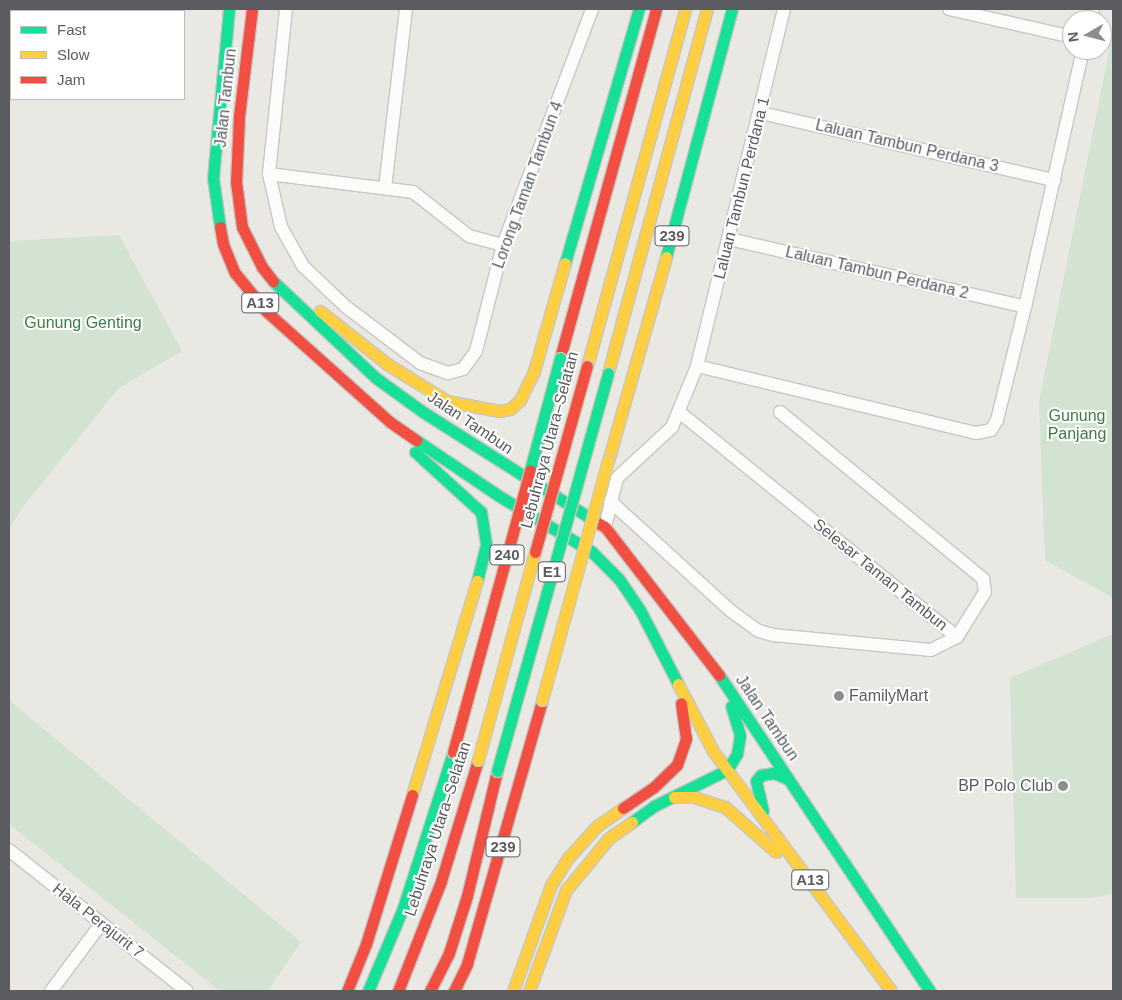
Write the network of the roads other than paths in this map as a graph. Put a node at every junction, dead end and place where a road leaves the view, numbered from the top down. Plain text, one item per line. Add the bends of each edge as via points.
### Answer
1 (229, 9) edge
2 (252, 9) edge
3 (286, 9) edge
4 (406, 9) edge
5 (592, 9) edge
6 (639, 9) edge
7 (656, 9) edge
8 (685, 9) edge
9 (707, 9) edge
10 (732, 9) edge
11 (784, 9) edge
12 (949, 9) edge
13 (1062, 35) edge
14 (1081, 60) edge
15 (761, 112) junction
16 (269, 174) junction
17 (1054, 180) junction
18 (385, 188) junction
19 (729, 239) junction
20 (503, 245) junction
21 (276, 285) junction
22 (1025, 307) junction
23 (696, 366) junction
24 (679, 412) junction
25 (780, 412) dead end
26 (390, 422) junction
27 (610, 501) junction
28 (605, 527) junction
29 (957, 637) junction
30 (676, 678) junction
31 (720, 678) junction
32 (727, 770) junction
33 (788, 779) junction
34 (672, 797) junction
35 (771, 830) junction
36 (9, 850) edge
37 (831, 906) junction
38 (101, 924) junction
39 (467, 964) junction
40 (51, 991) edge
41 (187, 991) edge
42 (347, 991) edge
43 (368, 991) edge
44 (398, 991) edge
45 (430, 991) edge
46 (454, 991) edge
47 (459, 991) edge
48 (513, 991) edge
49 (529, 991) edge
50 (890, 991) edge
51 (930, 991) edge

1 - 26 main road, Jalan Tambun / A13 via 213,178 223,244 235,273 267,312
2 - 21 main road, Jalan Tambun / A13 via 239,117 236,182 242,227 250,247
3 - 16 street
4 - 18 street
5 - 20 street, Lorong Taman Tambun 4
6 - 21 main road via 534,371 520,400 510,409 485,410 446,401 387,364 304,298
7 - 43 main road, 240, bridge via 453,752 402,908
8 - 44 main road, Lebuhraya Utara–Selatan / E1, bridge via 478,760 441,881
9 - 45 main road, E1, bridge via 497,771 467,896 449,953
10 - 39 main road, 239, bridge via 646,334
11 - 15 street, Laluan Tambun Perdana 1
12 - 13 street
14 - 17 street
15 - 17 street, Laluan Tambun Perdana 3
15 - 19 street, Laluan Tambun Perdana 1
16 - 18 street
16 - 20 street, Lorong Taman Tambun 4 via 275,210 286,238 303,266 338,299 430,369 448,373 470,364
17 - 22 street
18 - 20 street via 413,192 469,236
19 - 22 street, Laluan Tambun Perdana 2
19 - 23 street, Laluan Tambun Perdana 1
21 - 28 main road, Jalan Tambun / A13 via 384,383 477,448
22 - 23 street via 997,420 986,432 976,433
23 - 24 street, Laluan Tambun Perdana 1
24 - 27 street, Laluan Tambun Perdana 1 via 672,427 617,478
24 - 29 street, Selesar Taman Tambun
25 - 29 street via 983,580 986,589
26 - 30 main road, Jalan Tambun / A13 via 500,496 591,551 619,580 640,610
26 - 42 main road via 406,445 481,512 486,546 369,935
27 - 28 street, Laluan Tambun Perdana 1
27 - 29 street, Selesar Taman Tambun via 742,620 759,631 772,635 932,650
28 - 31 main road, Jalan Tambun / A13
30 - 32 main road, Jalan Tambun / A13 via 713,751
30 - 48 main road via 686,724 684,752 677,765 654,787 598,826 568,858 551,885
31 - 32 main road via 740,735 737,754
31 - 33 main road, Jalan Tambun / A13
32 - 34 main road
32 - 35 main road, Jalan Tambun / A13
33 - 35 main road via 774,772 761,775 756,781 757,796
33 - 51 main road, Jalan Tambun / A13
34 - 37 main road via 694,797 725,807 772,847
34 - 49 main road via 610,838 582,868 566,890
35 - 37 main road, Jalan Tambun / A13
36 - 38 street, Hala Perajurit 7
37 - 50 main road, Jalan Tambun / A13
38 - 40 street
38 - 41 street, Hala Perajurit 7
39 - 46 main road, 239
39 - 47 main road

